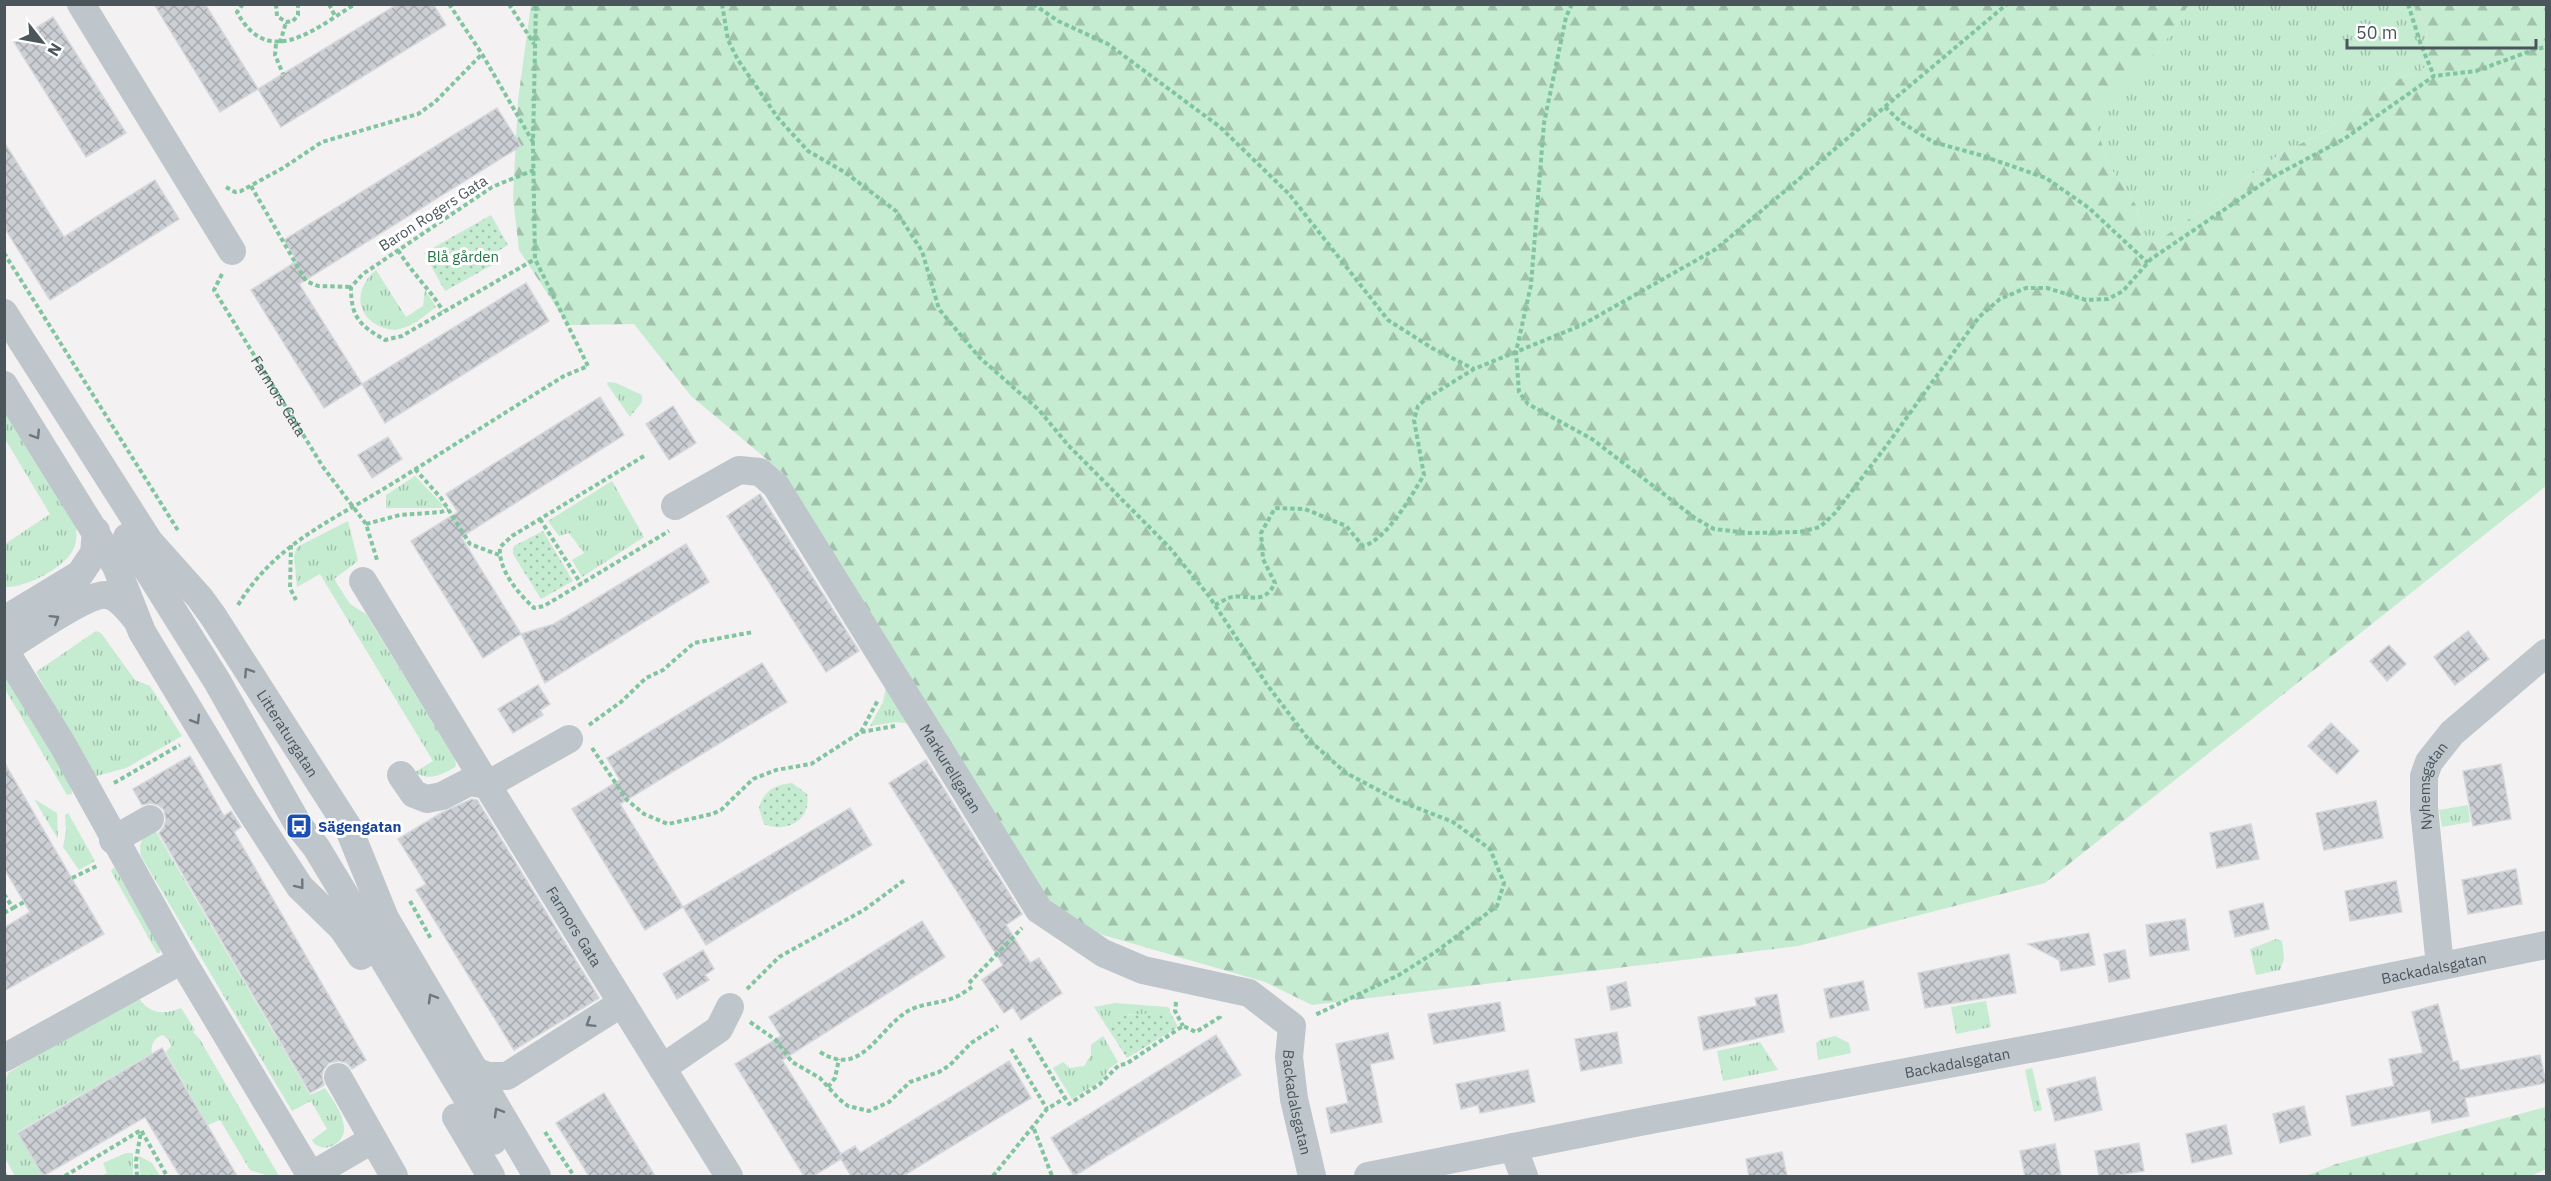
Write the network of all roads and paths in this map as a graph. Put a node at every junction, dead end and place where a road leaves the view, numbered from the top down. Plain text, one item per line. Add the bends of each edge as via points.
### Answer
1 (81, 4) edge
2 (243, 4) edge
3 (276, 4) edge
4 (298, 4) edge
5 (329, 4) edge
6 (355, 4) edge
7 (450, 4) edge
8 (509, 4) edge
9 (536, 4) edge
10 (722, 4) edge
11 (1033, 4) edge
12 (1572, 4) edge
13 (2007, 4) edge
14 (2408, 4) edge
15 (335, 16) junction
16 (286, 22) junction
17 (278, 43) junction
18 (534, 44) junction
19 (2547, 47) edge
20 (482, 54) junction
21 (282, 74) dead end
22 (2434, 76) junction
23 (1885, 106) junction
24 (533, 143) junction
25 (534, 170) junction
26 (398, 250) junction
27 (232, 251) joint
28 (535, 259) junction
29 (2148, 263) junction
30 (351, 287) junction
31 (443, 311) junction
32 (4, 313) edge
33 (4, 342) edge
34 (1516, 352) junction
35 (1474, 369) junction
36 (4, 385) edge
37 (644, 456) dead end
38 (415, 469) junction
39 (354, 508) junction
40 (448, 509) junction
41 (675, 517) joint
42 (540, 519) junction
43 (366, 524) junction
44 (96, 531) junction
45 (291, 544) junction
46 (499, 555) junction
47 (363, 580) joint
48 (581, 584) junction
49 (296, 600) dead end
50 (1215, 605) junction
51 (236, 609) dead end
52 (4, 620) edge
53 (137, 620) junction
54 (753, 632) dead end
55 (5, 649) edge
56 (2547, 653) edge
57 (927, 730) junction
58 (582, 735) junction
59 (184, 742) dead end
60 (401, 775) dead end
61 (487, 785) junction
62 (92, 796) junction
63 (150, 819) dead end
64 (113, 840) junction
65 (100, 865) dead end
66 (72, 878) dead end
67 (906, 879) dead end
68 (404, 892) dead end
69 (4, 894) edge
70 (24, 902) dead end
71 (13, 908) junction
72 (1039, 910) junction
73 (4, 913) edge
74 (434, 943) dead end
75 (2547, 945) edge
76 (182, 960) junction
77 (2440, 966) junction
78 (755, 980) dead end
79 (1177, 1002) dead end
80 (622, 1003) junction
81 (730, 1007) joint
82 (1221, 1007) dead end
83 (998, 1026) dead end
84 (1183, 1026) junction
85 (1292, 1026) junction
86 (1029, 1038) dead end
87 (1011, 1049) dead end
88 (820, 1052) dead end
89 (4, 1058) edge
90 (839, 1059) junction
91 (662, 1068) junction
92 (475, 1071) junction
93 (338, 1077) dead end
94 (828, 1087) junction
95 (1065, 1098) junction
96 (1047, 1109) junction
97 (1034, 1128) junction
98 (543, 1129) dead end
99 (141, 1130) junction
100 (372, 1140) junction
101 (1513, 1147) junction
102 (65, 1176) edge
103 (137, 1176) edge
104 (167, 1176) edge
105 (310, 1176) edge
106 (394, 1176) edge
107 (491, 1176) edge
108 (515, 1176) edge
109 (537, 1176) edge
110 (574, 1176) edge
111 (729, 1176) edge
112 (993, 1176) edge
113 (1052, 1176) edge
114 (1312, 1176) edge
115 (1368, 1176) edge
116 (1524, 1176) edge

1 - 27 street
2 - 17 path via 237,12 243,24 258,38
3 - 16 path via 277,16
4 - 16 path via 298,15
5 - 15 path
6 - 15 path
7 - 20 path
8 - 18 path
9 - 18 path
10 - 50 path via 728,40 778,118 808,151 846,173 896,211 922,251 939,309 979,357 1039,410 1168,547
11 - 35 path via 1058,21 1108,44 1220,127 1289,194 1388,320
12 - 34 path via 1544,123 1531,285
13 - 23 path
14 - 22 path
15 - 17 path
16 - 17 path
17 - 21 path via 275,55
18 - 24 path
19 - 22 path via 2476,70
20 - 24 path
20 - 30 path via 418,114 322,142 251,186 306,281 318,286
22 - 29 path via 2344,139 2271,178
23 - 29 path via 1901,122 1933,142 2046,178 2089,208
23 - 34 path via 1716,249 1582,325
24 - 25 path
25 - 26 path, Baron Rogers Gata via 492,188
25 - 28 path
26 - 30 path, Baron Rogers Gata
26 - 31 path
27 - 39 path, Farmors Gata via 214,290 323,467
28 - 31 path
28 - 38 path via 588,366 564,376
29 - 34 path via 2123,291 2108,299 2086,300 2047,288 2026,288 2000,299 1979,316 1835,513 1820,527 1800,532 1714,529 1695,519 1592,439 1528,404 1519,392
30 - 31 path via 351,308 367,330 384,340 402,336
92 -> 32 street, Litteraturgatan via 385,918 348,827 213,616 149,541
33 - 108 street via 213,675 299,826 316,846
34 - 35 path
35 - 50 path via 1418,406 1414,420 1424,475 1405,507 1372,544 1363,546 1346,526 1305,509 1275,508 1261,533 1263,560 1275,583 1271,591 1253,599 1230,597
36 -> 44 street
37 - 42 path
38 - 39 path
38 - 40 path
39 - 43 path, Farmors Gata
39 - 45 path
40 - 43 path
40 - 46 path via 470,544
41 - 48 path
41 - 57 street, Markurellgatan via 739,470 760,472 776,486
42 - 46 path via 500,547
42 - 48 path
43 - 47 path, Farmors Gata via 377,558
44 - 52 street via 94,553 80,574
44 - 53 street via 116,566
45 - 49 path via 290,588
45 - 51 path via 268,564
46 - 48 path via 512,583 534,608
47 - 61 street, Farmors Gata
50 - 85 path via 1309,740 1346,773 1397,800 1453,822 1490,849 1504,883 1497,906 1437,951 1372,990
55 -> 53 street via 88,598 107,595 124,604
53 -> 107 street via 240,795 300,887 342,928 359,954
54 - 58 path via 694,643 663,670 646,678
55 - 62 street
56 - 77 street, Nyhemsgatan via 2452,733 2425,773 2424,808
57 - 58 path via 897,725 861,732 810,764 753,779 721,810 668,824 644,814 627,800
57 - 72 street, Markurellgatan
58 - 61 street
59 - 62 path
60 - 61 street via 414,794 427,799 469,782
61 - 80 street, Farmors Gata
62 - 64 street
63 - 64 street
64 - 76 street
65 - 66 path
67 - 78 path via 864,910 779,957
68 - 74 path
69 - 71 path
70 - 71 path
71 - 73 path
72 - 85 street, Markurellgatan via 1103,953 1143,970 1249,993
72 - 90 path via 956,997 911,1010 894,1021 867,1051 852,1059
75 - 77 street, Backadalsgatan
76 - 89 street
76 - 105 street
77 - 101 street, Backadalsgatan via 2077,1040
79 - 84 path via 1175,1011
80 - 91 street, Farmors Gata
80 -> 92 street via 553,1036 507,1076
81 - 91 street via 718,1029
81 - 94 path via 776,1040 792,1062
82 - 84 path via 1220,1017 1196,1032
83 - 94 path via 971,1043 950,1065 910,1082 889,1102 869,1111 848,1106
84 - 95 path via 1119,1065 1100,1084 1069,1104
85 - 114 street, Backadalsgatan via 1288,1057
86 - 95 path
87 - 96 path
88 - 90 path
90 - 94 path via 835,1078
91 - 111 street, Farmors Gata
109 -> 92 street, Litteraturgatan
93 - 100 street
95 - 96 path
96 - 97 path
97 - 112 path
97 - 113 path
98 - 110 path
99 - 102 path
99 - 103 path
99 - 104 path
100 - 105 street
100 - 106 street
101 - 115 street, Backadalsgatan
101 - 116 street

